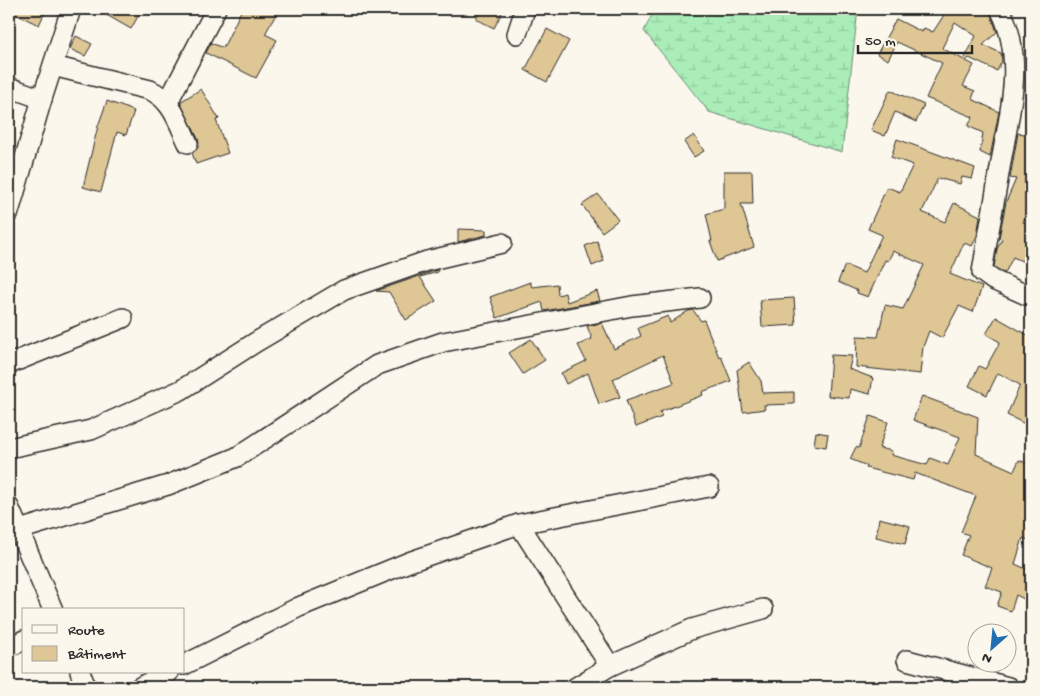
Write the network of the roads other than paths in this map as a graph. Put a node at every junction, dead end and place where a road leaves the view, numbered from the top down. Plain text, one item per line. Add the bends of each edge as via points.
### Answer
1 (71, 9) edge
2 (216, 9) edge
3 (525, 9) edge
4 (1000, 9) edge
5 (517, 34) dead end
6 (53, 66) junction
7 (9, 87) edge
8 (42, 99) junction
9 (168, 102) junction
10 (188, 143) dead end
11 (9, 207) edge
12 (502, 243) dead end
13 (1031, 297) edge
14 (700, 298) dead end
15 (123, 318) dead end
16 (9, 364) edge
17 (9, 448) edge
18 (709, 488) dead end
19 (9, 507) edge
20 (519, 524) junction
21 (19, 530) junction
22 (52, 608) edge
23 (763, 609) dead end
24 (22, 641) edge
25 (9, 647) edge
26 (907, 660) dead end
27 (185, 664) edge
28 (610, 666) junction
29 (81, 674) edge
30 (165, 674) edge
31 (86, 687) edge
32 (140, 687) edge
33 (576, 687) edge
34 (1008, 687) edge

1 - 6 street
2 - 9 street
3 - 5 street
4 - 13 street via 1008,24 1014,56 1014,89 982,272
6 - 8 street
6 - 9 street via 150,90
7 - 8 street
8 - 11 street
9 - 10 street
12 - 17 street via 427,260 344,290 181,390 91,430
14 - 21 street via 632,306 444,342 377,365 237,456 168,486
15 - 16 street
18 - 20 street
19 - 21 street
20 - 27 street via 409,562 299,607
20 - 28 street
21 - 22 street
23 - 28 street via 692,630
24 - 25 street
26 - 34 street
28 - 33 street
29 - 31 street
30 - 32 street

